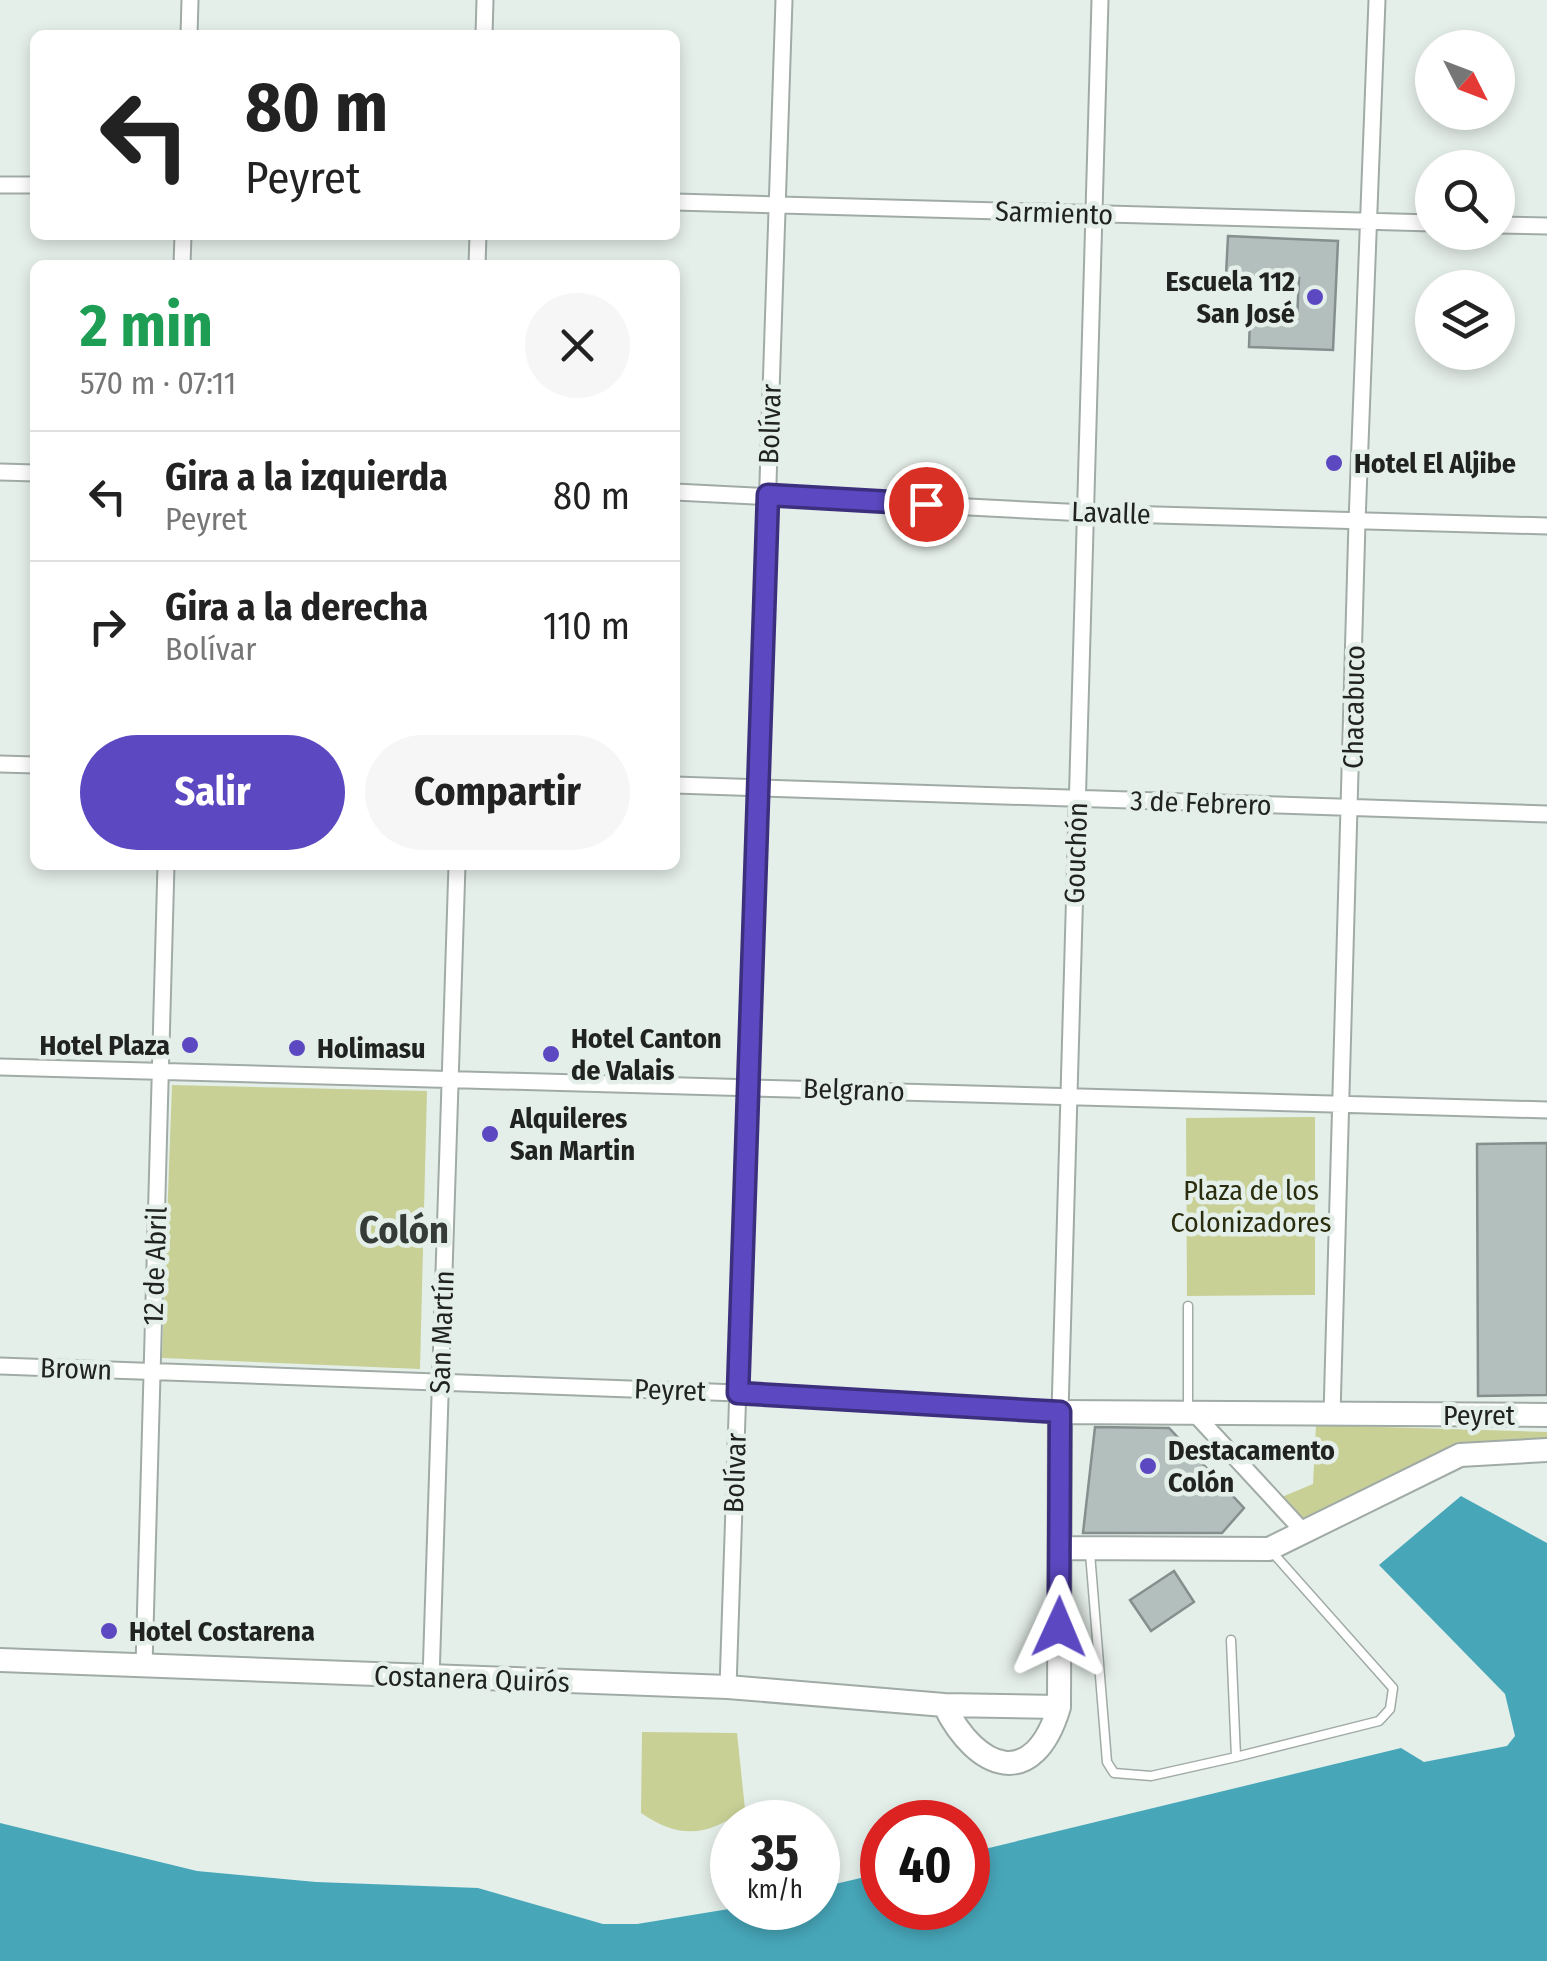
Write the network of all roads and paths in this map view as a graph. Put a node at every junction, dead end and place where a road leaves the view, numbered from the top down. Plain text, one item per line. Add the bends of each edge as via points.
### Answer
1 (190, 0) edge
2 (485, 0) edge
3 (784, 0) edge
4 (1100, 0) edge
5 (1378, 0) edge
6 (189, 30) edge
7 (484, 30) edge
8 (0, 185) edge
9 (30, 186) edge
10 (680, 202) edge
11 (777, 205) junction
12 (1094, 214) junction
13 (1370, 221) junction
14 (1415, 222) edge
15 (1515, 225) edge
16 (1547, 226) edge
17 (0, 472) edge
18 (30, 473) edge
19 (680, 492) edge
20 (768, 495) junction
21 (1086, 513) junction
22 (1357, 522) junction
23 (1547, 526) edge
24 (0, 764) edge
25 (30, 765) edge
26 (680, 785) edge
27 (758, 788) junction
28 (1077, 799) junction
29 (1352, 808) junction
30 (1547, 814) edge
31 (166, 870) edge
32 (457, 870) edge
33 (0, 1066) edge
34 (161, 1072) junction
35 (450, 1080) junction
36 (748, 1087) junction
37 (1069, 1096) junction
38 (1342, 1104) junction
39 (1547, 1110) edge
40 (1188, 1306) dead end
41 (0, 1366) edge
42 (152, 1372) junction
43 (440, 1382) junction
44 (738, 1393) junction
45 (1060, 1412) junction
46 (1191, 1413) junction
47 (1332, 1414) junction
48 (1547, 1416) edge
49 (1547, 1450) edge
50 (1301, 1530) junction
51 (1060, 1548) junction
52 (1090, 1548) junction
53 (1269, 1549) junction
54 (1231, 1640) dead end
55 (0, 1660) edge
56 (144, 1666) junction
57 (431, 1679) junction
58 (728, 1686) junction
59 (944, 1705) junction
60 (1059, 1706) junction
61 (1236, 1757) junction

1 - 6 street
2 - 7 street
3 - 11 street, Bolívar
4 - 12 street, Gouchón
5 - 13 street, Chacabuco
8 - 9 street
10 - 11 street, Sarmiento
11 - 12 street, Sarmiento
11 - 20 street, Bolívar
12 - 13 street, Sarmiento
12 - 21 street, Gouchón
13 - 14 street, Sarmiento
13 - 22 street, Chacabuco
15 - 16 street
17 - 18 street
19 - 20 street, Lavalle
20 - 21 street, Lavalle
20 - 27 street, Bolívar
21 - 22 street, Lavalle
21 - 28 street, Gouchón
22 - 23 street, Lavalle
22 - 29 street, Chacabuco
24 - 25 street
26 - 27 street, 3 de Febrero
27 - 28 street, 3 de Febrero
27 - 36 street, Bolívar
28 - 29 street, 3 de Febrero
28 - 37 street, Gouchón
29 - 30 street, 3 de Febrero
29 - 38 street, Chacabuco
31 - 34 street, 12 de Abril
32 - 35 street, San Martín
33 - 34 street, Belgrano
34 - 35 street, Belgrano
34 - 42 street, 12 de Abril
35 - 36 street, Belgrano
35 - 43 street, San Martín
36 - 37 street, Belgrano
36 - 44 street, Bolívar
37 - 38 street, Belgrano
37 - 45 street, Gouchón
38 - 39 street, Belgrano
38 - 47 street, Chacabuco
40 - 46 lane
41 - 42 street, Brown
42 - 43 street, Peyret
42 - 56 street, 12 de Abril
43 - 44 street, Peyret
43 - 57 street, San Martín
44 - 45 street, Peyret
44 - 58 street, Bolívar
45 - 46 street, Peyret
45 - 51 street, Gouchón
46 - 47 street, Peyret
46 - 50 street
47 - 48 street, Peyret
49 - 50 street, Peyret via 1460,1455
50 - 53 street, Peyret
51 - 52 street
51 - 60 street, Gouchón
52 - 53 street
52 - 61 lane via 1106,1762 1114,1774 1151,1776
53 - 61 lane via 1393,1688 1392,1698 1379,1721
54 - 61 lane
55 - 56 street, Costanera Quirós
56 - 57 street, Costanera Quirós
57 - 58 street, Costanera Quirós
58 - 59 street, Costanera Quirós
59 - 60 street, Costanera Quirós
59 - 60 street via 960,1738 986,1760 1012,1763 1050,1737

